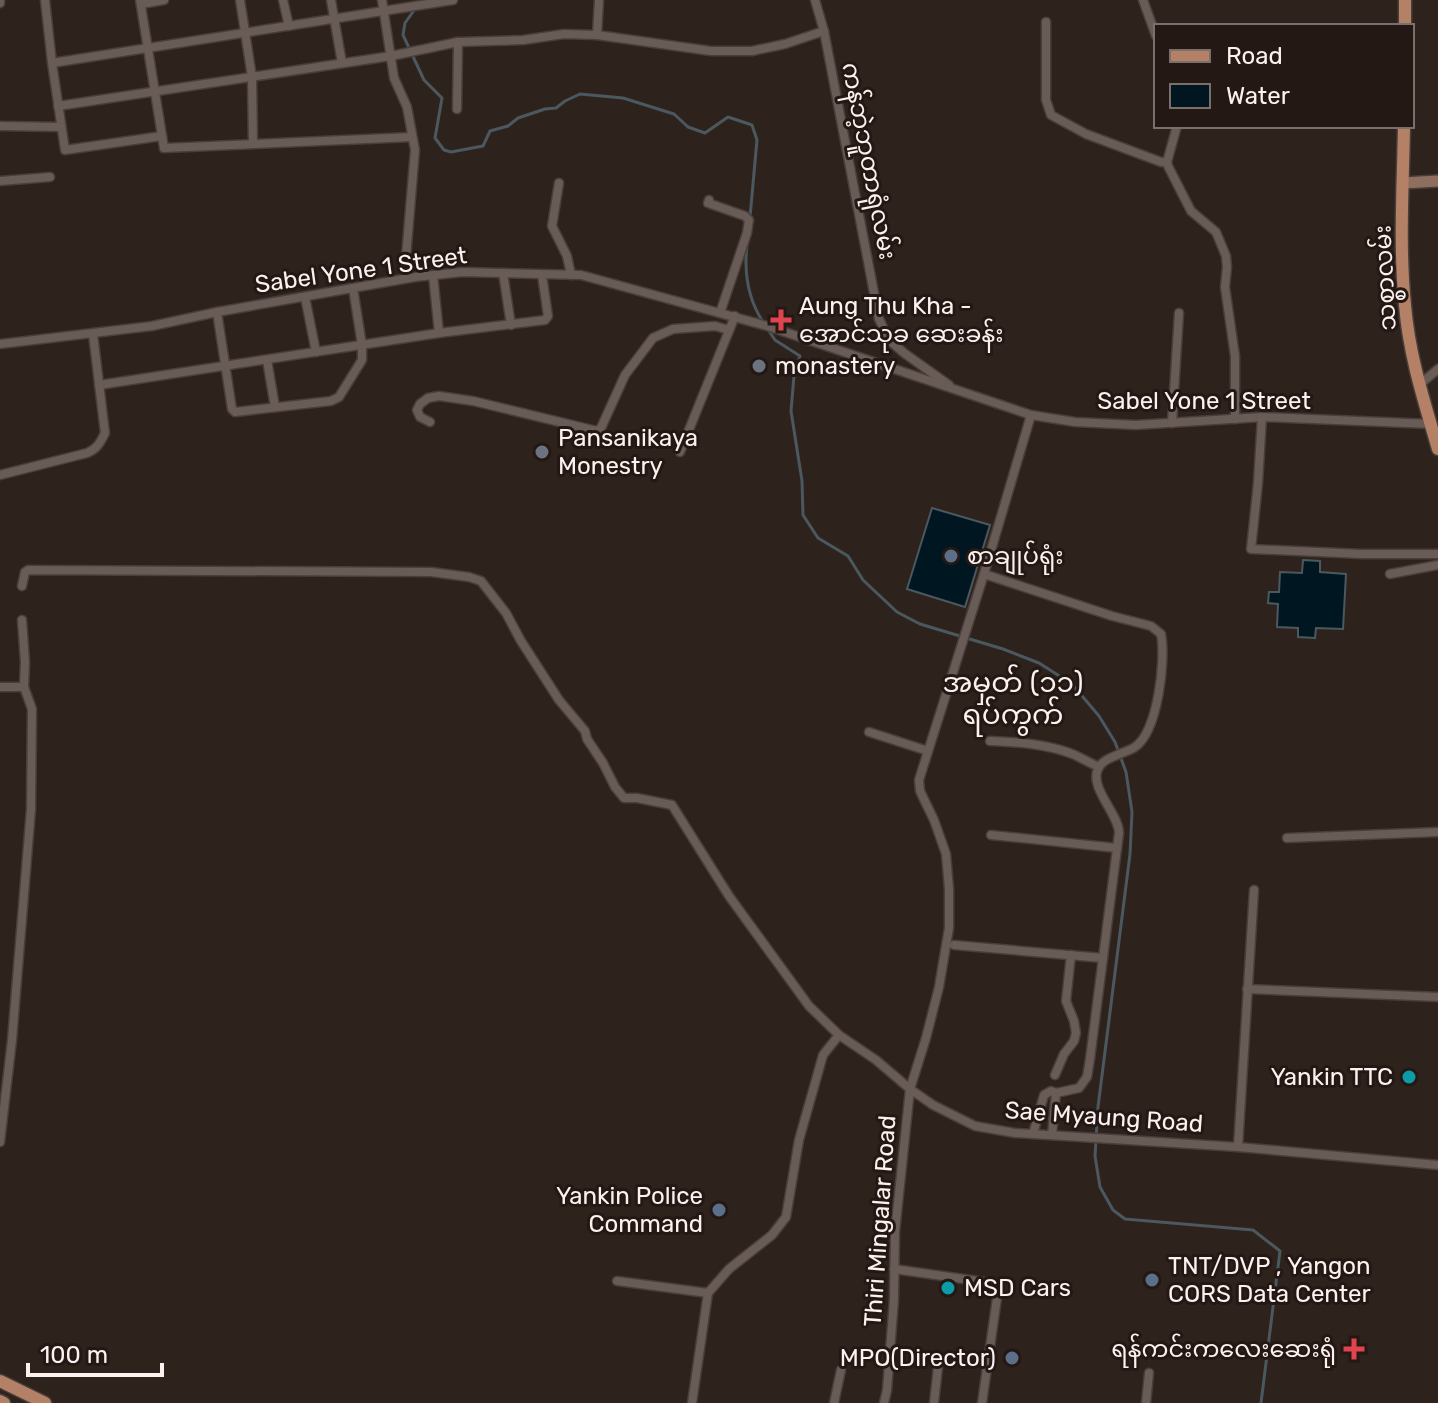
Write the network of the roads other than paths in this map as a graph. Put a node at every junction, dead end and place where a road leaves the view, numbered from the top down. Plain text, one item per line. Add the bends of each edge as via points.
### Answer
1 (45, 0) edge
2 (164, 0) edge
3 (240, 0) edge
4 (283, 0) edge
5 (331, 0) edge
6 (382, 0) edge
7 (453, 0) edge
8 (599, 0) edge
9 (815, 0) edge
10 (1143, 0) edge
11 (1405, 0) edge
12 (140, 2) edge
13 (384, 12) junction
14 (334, 19) junction
15 (1046, 22) dead end
16 (1405, 24) edge
17 (289, 26) junction
18 (1154, 30) edge
19 (824, 31) junction
20 (245, 33) junction
21 (597, 35) junction
22 (458, 42) junction
23 (148, 50) junction
24 (391, 56) junction
25 (52, 63) junction
26 (342, 63) junction
27 (252, 77) junction
28 (155, 92) junction
29 (58, 106) junction
30 (457, 109) dead end
31 (0, 126) edge
32 (61, 127) junction
33 (1176, 128) edge
34 (1404, 128) edge
35 (162, 136) junction
36 (412, 137) junction
37 (253, 143) junction
38 (1167, 162) junction
39 (50, 177) dead end
40 (0, 181) edge
41 (1438, 181) edge
42 (559, 183) dead end
43 (1403, 183) junction
44 (709, 200) dead end
45 (406, 257) dead end
46 (503, 273) junction
47 (433, 275) junction
48 (542, 275) junction
49 (571, 275) junction
50 (353, 288) junction
51 (305, 297) junction
52 (217, 312) junction
53 (720, 313) junction
54 (1179, 313) dead end
55 (735, 316) junction
56 (511, 325) junction
57 (729, 330) junction
58 (439, 333) junction
59 (93, 334) junction
60 (0, 344) edge
61 (362, 345) junction
62 (316, 352) junction
63 (267, 360) junction
64 (225, 366) junction
65 (1438, 369) edge
66 (99, 385) junction
67 (1418, 386) junction
68 (956, 390) junction
69 (275, 407) junction
70 (1031, 415) junction
71 (1262, 417) junction
72 (1235, 419) junction
73 (430, 422) dead end
74 (1172, 423) junction
75 (1431, 424) junction
76 (1438, 449) edge
77 (680, 452) dead end
78 (0, 475) edge
79 (1438, 554) edge
80 (1438, 565) edge
81 (984, 574) junction
82 (1390, 574) dead end
83 (22, 586) dead end
84 (22, 620) dead end
85 (0, 687) edge
86 (24, 687) junction
87 (869, 732) dead end
88 (990, 741) dead end
89 (928, 751) junction
90 (1099, 767) junction
91 (1438, 832) edge
92 (991, 835) dead end
93 (1287, 838) dead end
94 (1117, 848) junction
95 (1254, 890) dead end
96 (954, 945) dead end
97 (1071, 955) junction
98 (1103, 958) junction
99 (1247, 989) junction
100 (1438, 997) edge
101 (839, 1035) junction
102 (1055, 1075) dead end
103 (910, 1089) junction
104 (1056, 1093) junction
105 (1033, 1134) junction
106 (1052, 1135) junction
107 (0, 1142) edge
108 (1238, 1147) junction
109 (1438, 1165) edge
110 (894, 1269) junction
111 (617, 1281) dead end
112 (708, 1293) junction
113 (939, 1358) dead end
114 (841, 1370) dead end
115 (1149, 1373) dead end
116 (0, 1381) edge
117 (45, 1403) edge
118 (692, 1403) edge
119 (834, 1403) edge
120 (884, 1403) edge
121 (934, 1403) edge
122 (982, 1403) edge
123 (1146, 1403) edge

1 - 25 street
2 - 12 street
3 - 20 street
4 - 17 street
5 - 14 street
6 - 13 street
7 - 13 street
8 - 21 street
9 - 19 street, ကန်ဘဲ့ဘူတာရုံလမ်း
10 - 18 street
11 - 16 main road
12 - 23 street
13 - 14 street
13 - 24 street
14 - 17 street
14 - 26 street
15 - 38 street via 1046,100 1051,115 1086,134
17 - 20 street
19 - 21 street via 752,51 711,51
19 - 68 street, ကန်ဘဲ့ဘူတာရုံလမ်း via 879,319 889,340
20 - 23 street
20 - 27 street
21 - 22 street
22 - 24 street
22 - 30 street
23 - 25 street
23 - 28 street
24 - 26 street
24 - 36 street
25 - 29 street
26 - 27 street
27 - 28 street
27 - 37 street
28 - 29 street
28 - 35 street
29 - 32 street
31 - 32 street
32 - 35 street via 69,150
33 - 38 street
34 - 43 main road, သစ္စာလမ်း
35 - 37 street via 166,149
36 - 37 street
36 - 45 street
38 - 72 street via 1191,211 1216,232 1226,256
39 - 40 street
41 - 43 main road
42 - 49 street via 552,226
43 - 67 main road, သစ္စာလမ်း via 1401,254
44 - 53 street via 749,220
46 - 47 street, Sabel Yone 1 Street
46 - 48 street, Sabel Yone 1 Street
46 - 56 street
47 - 50 street, Sabel Yone 1 Street
47 - 58 street
48 - 49 street, Sabel Yone 1 Street
48 - 56 street via 547,319
49 - 53 street, Sabel Yone 1 Street
50 - 51 street, Sabel Yone 1 Street
50 - 61 street
51 - 52 street, Sabel Yone 1 Street
51 - 62 street
52 - 59 street, Sabel Yone 1 Street
52 - 64 street
53 - 55 street, Sabel Yone 1 Street
54 - 74 street
55 - 57 street
55 - 68 street, Sabel Yone 1 Street
56 - 58 street
57 - 73 street via 673,329 653,338 625,375 597,431 439,396 428,398 417,410
57 - 77 street
58 - 61 street
59 - 60 street, Sabel Yone 1 Street
59 - 66 street
61 - 62 street
61 - 69 street via 361,364 339,397
62 - 63 street
63 - 64 street
63 - 69 street
64 - 66 street
64 - 69 street via 235,412
65 - 67 street
66 - 78 street via 105,433 95,450
67 - 75 main road, သစ္စာလမ်း
68 - 70 street, Sabel Yone 1 Street
70 - 74 street, Sabel Yone 1 Street via 1075,422
70 - 81 street, Thiri Mingalar Road
71 - 72 street, Sabel Yone 1 Street
71 - 75 street, Sabel Yone 1 Street
71 - 79 street via 1251,549
72 - 74 street, Sabel Yone 1 Street
75 - 76 main road, သစ္စာလမ်း
80 - 82 street
81 - 89 street, Thiri Mingalar Road
81 - 90 street via 1151,626 1161,634 1163,670 1147,732 1138,745
83 - 101 street, Sae Myaung Road via 28,570 431,572 481,581 585,731 615,787 624,798 672,805 782,971
84 - 86 street
85 - 86 street
86 - 107 street via 32,709 31,809
87 - 89 street
88 - 90 street via 1055,749
89 - 103 street, Thiri Mingalar Road via 920,791 946,854 949,928 930,1025
90 - 94 street via 1096,779 1119,826
91 - 93 street
92 - 94 street
94 - 98 street
95 - 99 street
96 - 97 street
97 - 98 street
97 - 102 street via 1066,1001 1076,1033
98 - 104 street via 1087,1077 1079,1088
99 - 100 street
99 - 108 street
101 - 103 street, Sae Myaung Road
101 - 112 street via 823,1055 799,1140 786,1217
103 - 105 street, Sae Myaung Road via 975,1126
103 - 110 street, Thiri Mingalar Road
104 - 105 street via 1044,1095
104 - 106 street
105 - 106 street, Sae Myaung Road
106 - 108 street, Sae Myaung Road
108 - 109 street, Sae Myaung Road
110 - 120 street, Thiri Mingalar Road
110 - 122 street via 999,1284
111 - 112 street
112 - 118 street
113 - 121 street
114 - 119 street
115 - 123 street
116 - 117 main road

